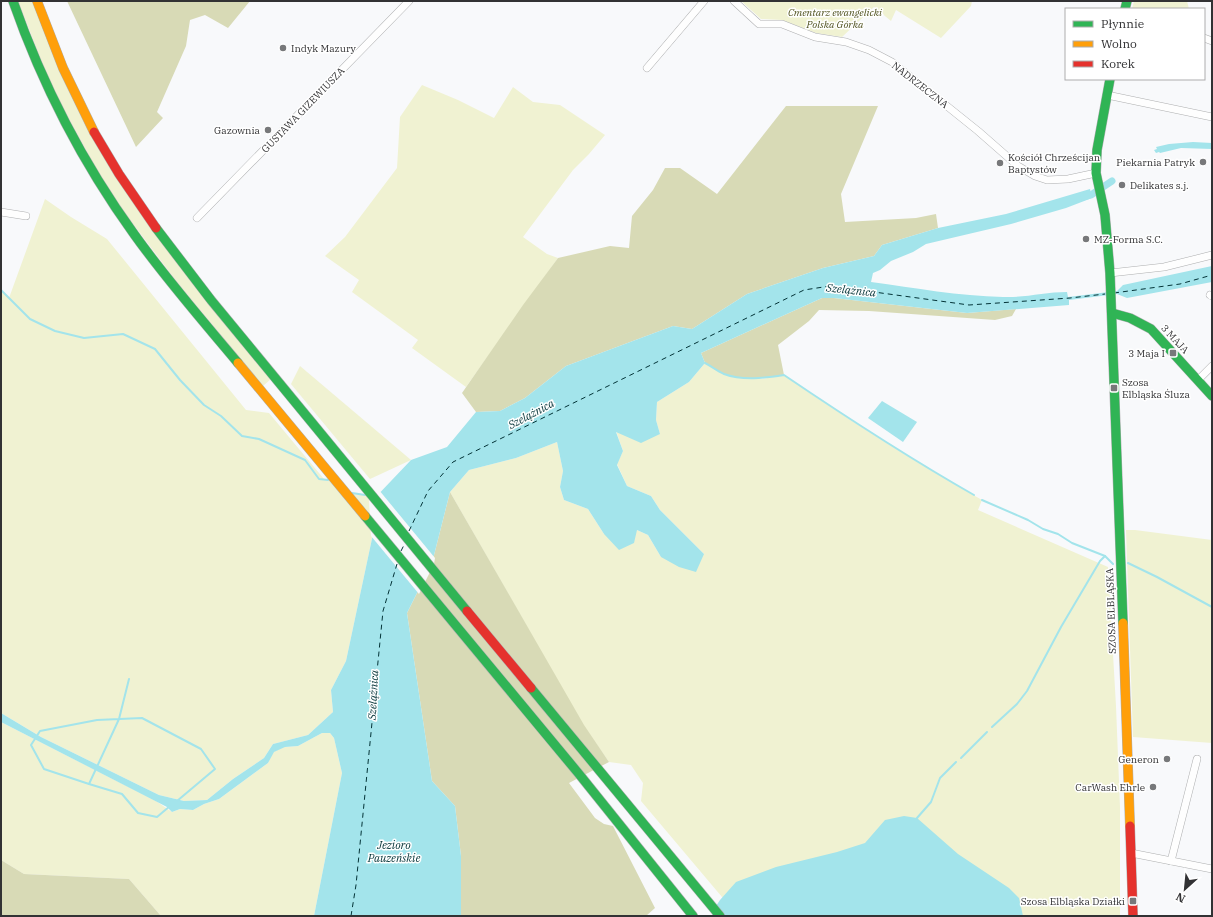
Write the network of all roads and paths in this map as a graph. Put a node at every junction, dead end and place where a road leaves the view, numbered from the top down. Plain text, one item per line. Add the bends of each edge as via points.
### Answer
1 (13, 1) edge
2 (37, 1) edge
3 (409, 1) edge
4 (704, 1) edge
5 (734, 1) edge
6 (647, 68) dead end
7 (1110, 80) edge
8 (1107, 95) junction
9 (1212, 117) edge
10 (1096, 173) junction
11 (1, 212) edge
12 (26, 216) dead end
13 (198, 218) dead end
14 (1212, 255) edge
15 (1110, 275) junction
16 (1111, 309) junction
17 (1212, 366) edge
18 (1198, 380) junction
19 (1212, 396) edge
20 (1197, 759) dead end
21 (1131, 853) junction
22 (1171, 860) junction
23 (1212, 870) edge
24 (693, 916) edge
25 (720, 916) edge
26 (1133, 916) edge

1 - 24 main road via 33,55 77,146 99,185 130,230
2 - 25 main road via 79,103 120,175 172,250
3 - 13 street, GUSTAWA GIZEWIUSZA
4 - 6 street
5 - 10 street, NADRZECZNA via 759,24 782,24 815,37 846,42 892,62 1018,166 1035,176 1047,180 1068,179
7 - 8 main road, SZOSA ELBLĄSKA
8 - 9 street
8 - 10 main road, SZOSA ELBLĄSKA via 1097,150
10 - 15 main road, SZOSA ELBLĄSKA via 1106,221
11 - 12 street
14 - 15 street via 1164,267
15 - 16 main road, SZOSA ELBLĄSKA
16 - 18 main road, 3 MAJA via 1151,329
16 - 21 main road, SZOSA ELBLĄSKA
17 - 18 street
18 - 19 main road, 3 MAJA
20 - 22 street
21 - 22 street
21 - 26 main road, SZOSA ELBLĄSKA
22 - 23 street

